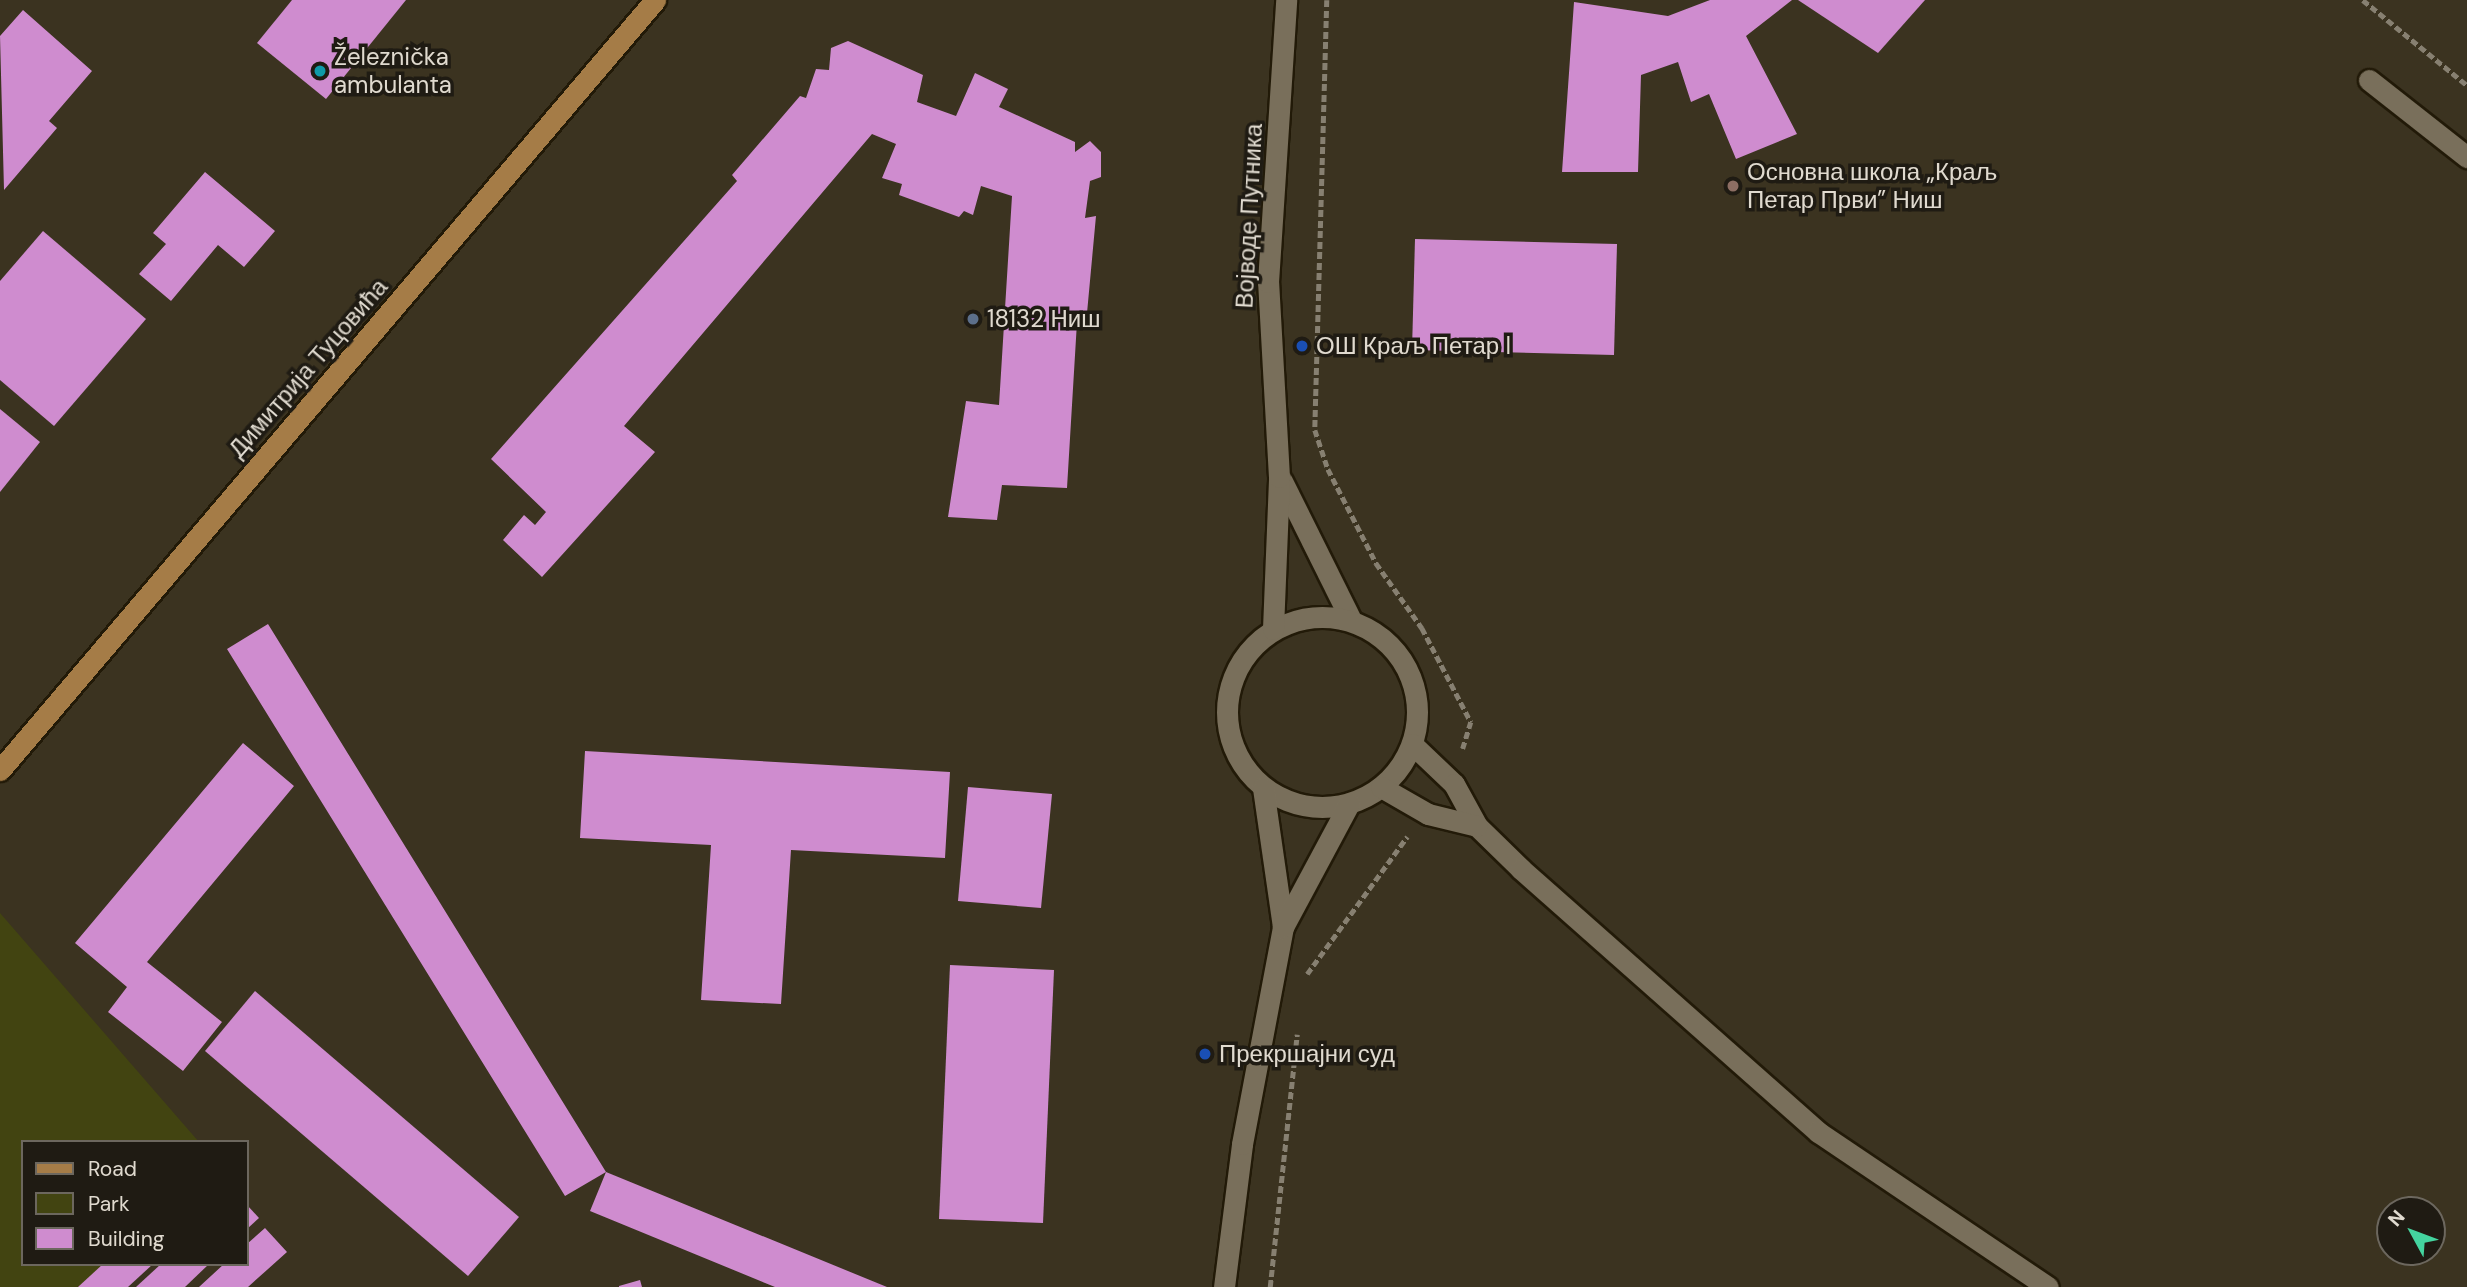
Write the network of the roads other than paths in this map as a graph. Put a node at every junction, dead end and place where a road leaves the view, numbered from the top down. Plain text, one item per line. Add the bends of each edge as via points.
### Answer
1 (655, 0) edge
2 (1286, 0) edge
3 (2369, 80) dead end
4 (2467, 157) edge
5 (1279, 477) junction
6 (1351, 620) junction
7 (1273, 629) junction
8 (1412, 744) junction
9 (0, 770) edge
10 (1381, 787) junction
11 (1263, 788) junction
12 (1349, 804) junction
13 (1477, 826) junction
14 (1283, 927) junction
15 (1224, 1287) edge
16 (2048, 1287) edge

1 - 9 main road, Димитрија Туцовића
2 - 5 street, Војводе Путника via 1268,282
3 - 4 street
5 - 6 street, Војводе Путника
5 - 7 street, Војводе Путника
6 - 7 street via 1311,617
6 - 8 street via 1384,639 1408,669 1418,706
7 - 11 street via 1240,662 1227,706 1235,752
8 - 10 street
8 - 13 street via 1454,784
10 - 12 street
10 - 13 street via 1428,814
11 - 12 street via 1318,807
11 - 14 street
12 - 14 street
13 - 16 street via 1818,1132
14 - 15 street via 1242,1144

